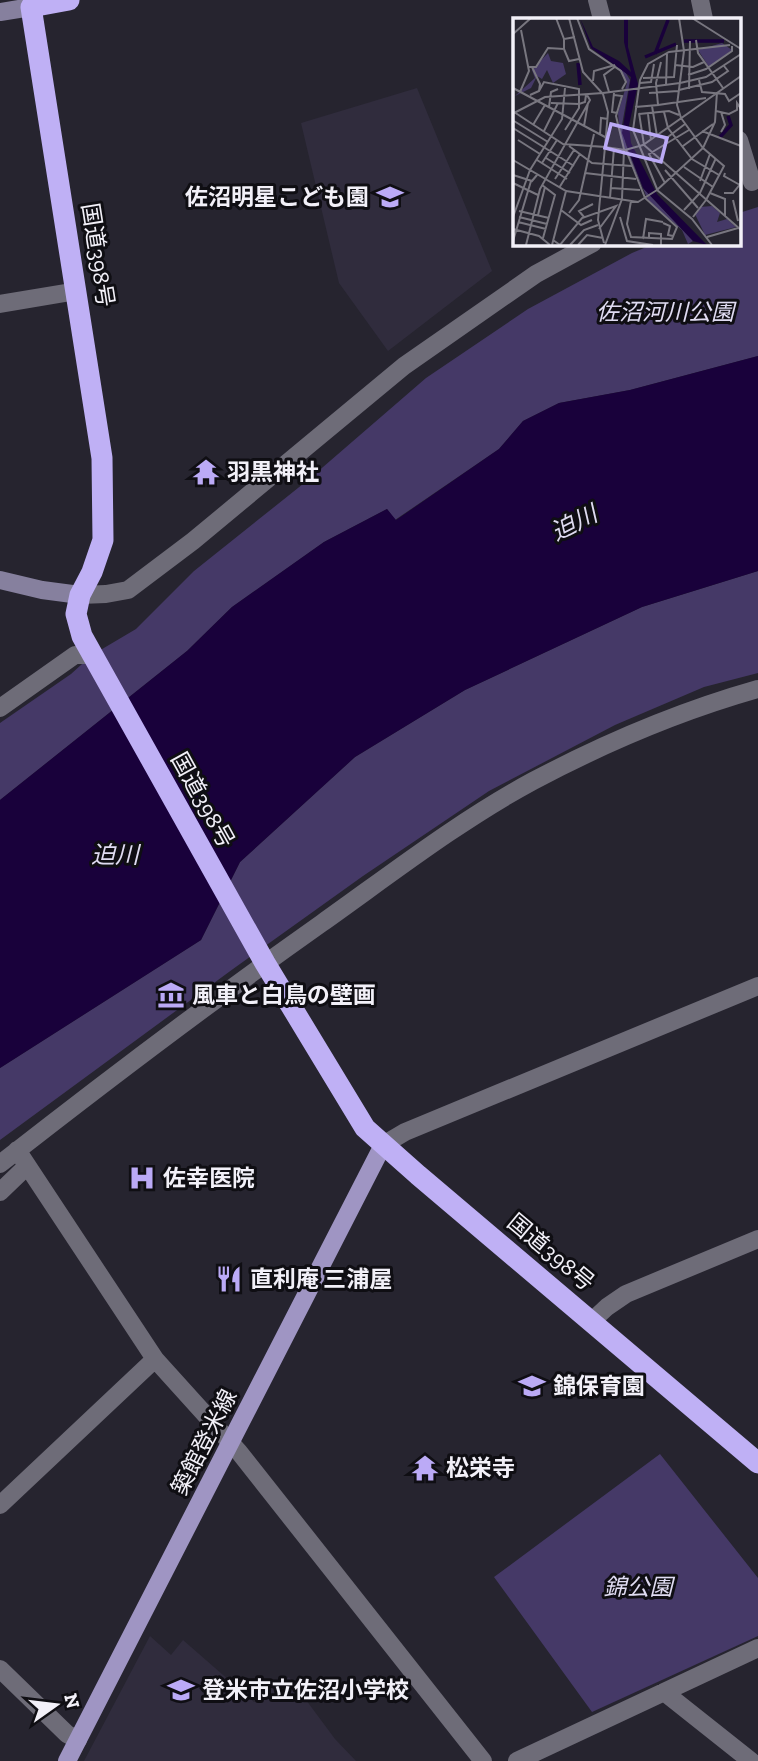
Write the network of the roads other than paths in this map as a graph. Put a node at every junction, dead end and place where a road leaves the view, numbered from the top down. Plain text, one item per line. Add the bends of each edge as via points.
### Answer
1 (68, 0) edge
2 (597, 0) edge
3 (700, 0) edge
4 (30, 4) edge
5 (0, 12) edge
6 (602, 18) edge
7 (705, 18) edge
8 (740, 144) edge
9 (749, 183) edge
10 (589, 245) edge
11 (77, 291) junction
12 (0, 304) edge
13 (0, 580) edge
14 (80, 595) junction
15 (92, 655) junction
16 (758, 689) edge
17 (0, 708) edge
18 (265, 963) junction
19 (758, 986) edge
20 (383, 1145) junction
21 (17, 1150) junction
22 (0, 1164) edge
23 (27, 1166) junction
24 (0, 1192) edge
25 (758, 1239) edge
26 (592, 1321) junction
27 (155, 1359) junction
28 (231, 1445) junction
29 (755, 1455) edge
30 (0, 1505) edge
31 (758, 1648) edge
32 (0, 1670) edge
33 (664, 1692) junction
34 (78, 1741) junction
35 (67, 1761) edge
36 (483, 1761) edge
37 (517, 1761) edge
38 (751, 1761) edge

1 - 4 highway
2 - 6 street
3 - 7 street
4 - 5 street
4 - 11 highway, 国道398号
8 - 9 street
10 - 14 street via 536,274 415,359 128,590
11 - 12 street
11 - 14 highway, 国道398号 via 102,458 103,503 103,540
13 - 14 street
14 - 15 highway, 国道398号 via 76,614
15 - 17 street via 75,655
15 - 18 highway, 国道398号
16 - 18 street via 625,736 532,782 468,821
18 - 20 highway, 国道398号 via 365,1128
18 - 21 street
19 - 20 street
20 - 26 highway, 国道398号
20 - 28 main road, 築館登米線
21 - 22 street
21 - 23 street
23 - 24 street
23 - 27 street
25 - 26 street via 626,1294
26 - 29 highway, 国道398号
27 - 28 street
27 - 30 street
28 - 34 main road, 築館登米線
28 - 36 street
31 - 33 street
32 - 34 street
33 - 37 street
33 - 38 street
34 - 35 main road, 築館登米線

